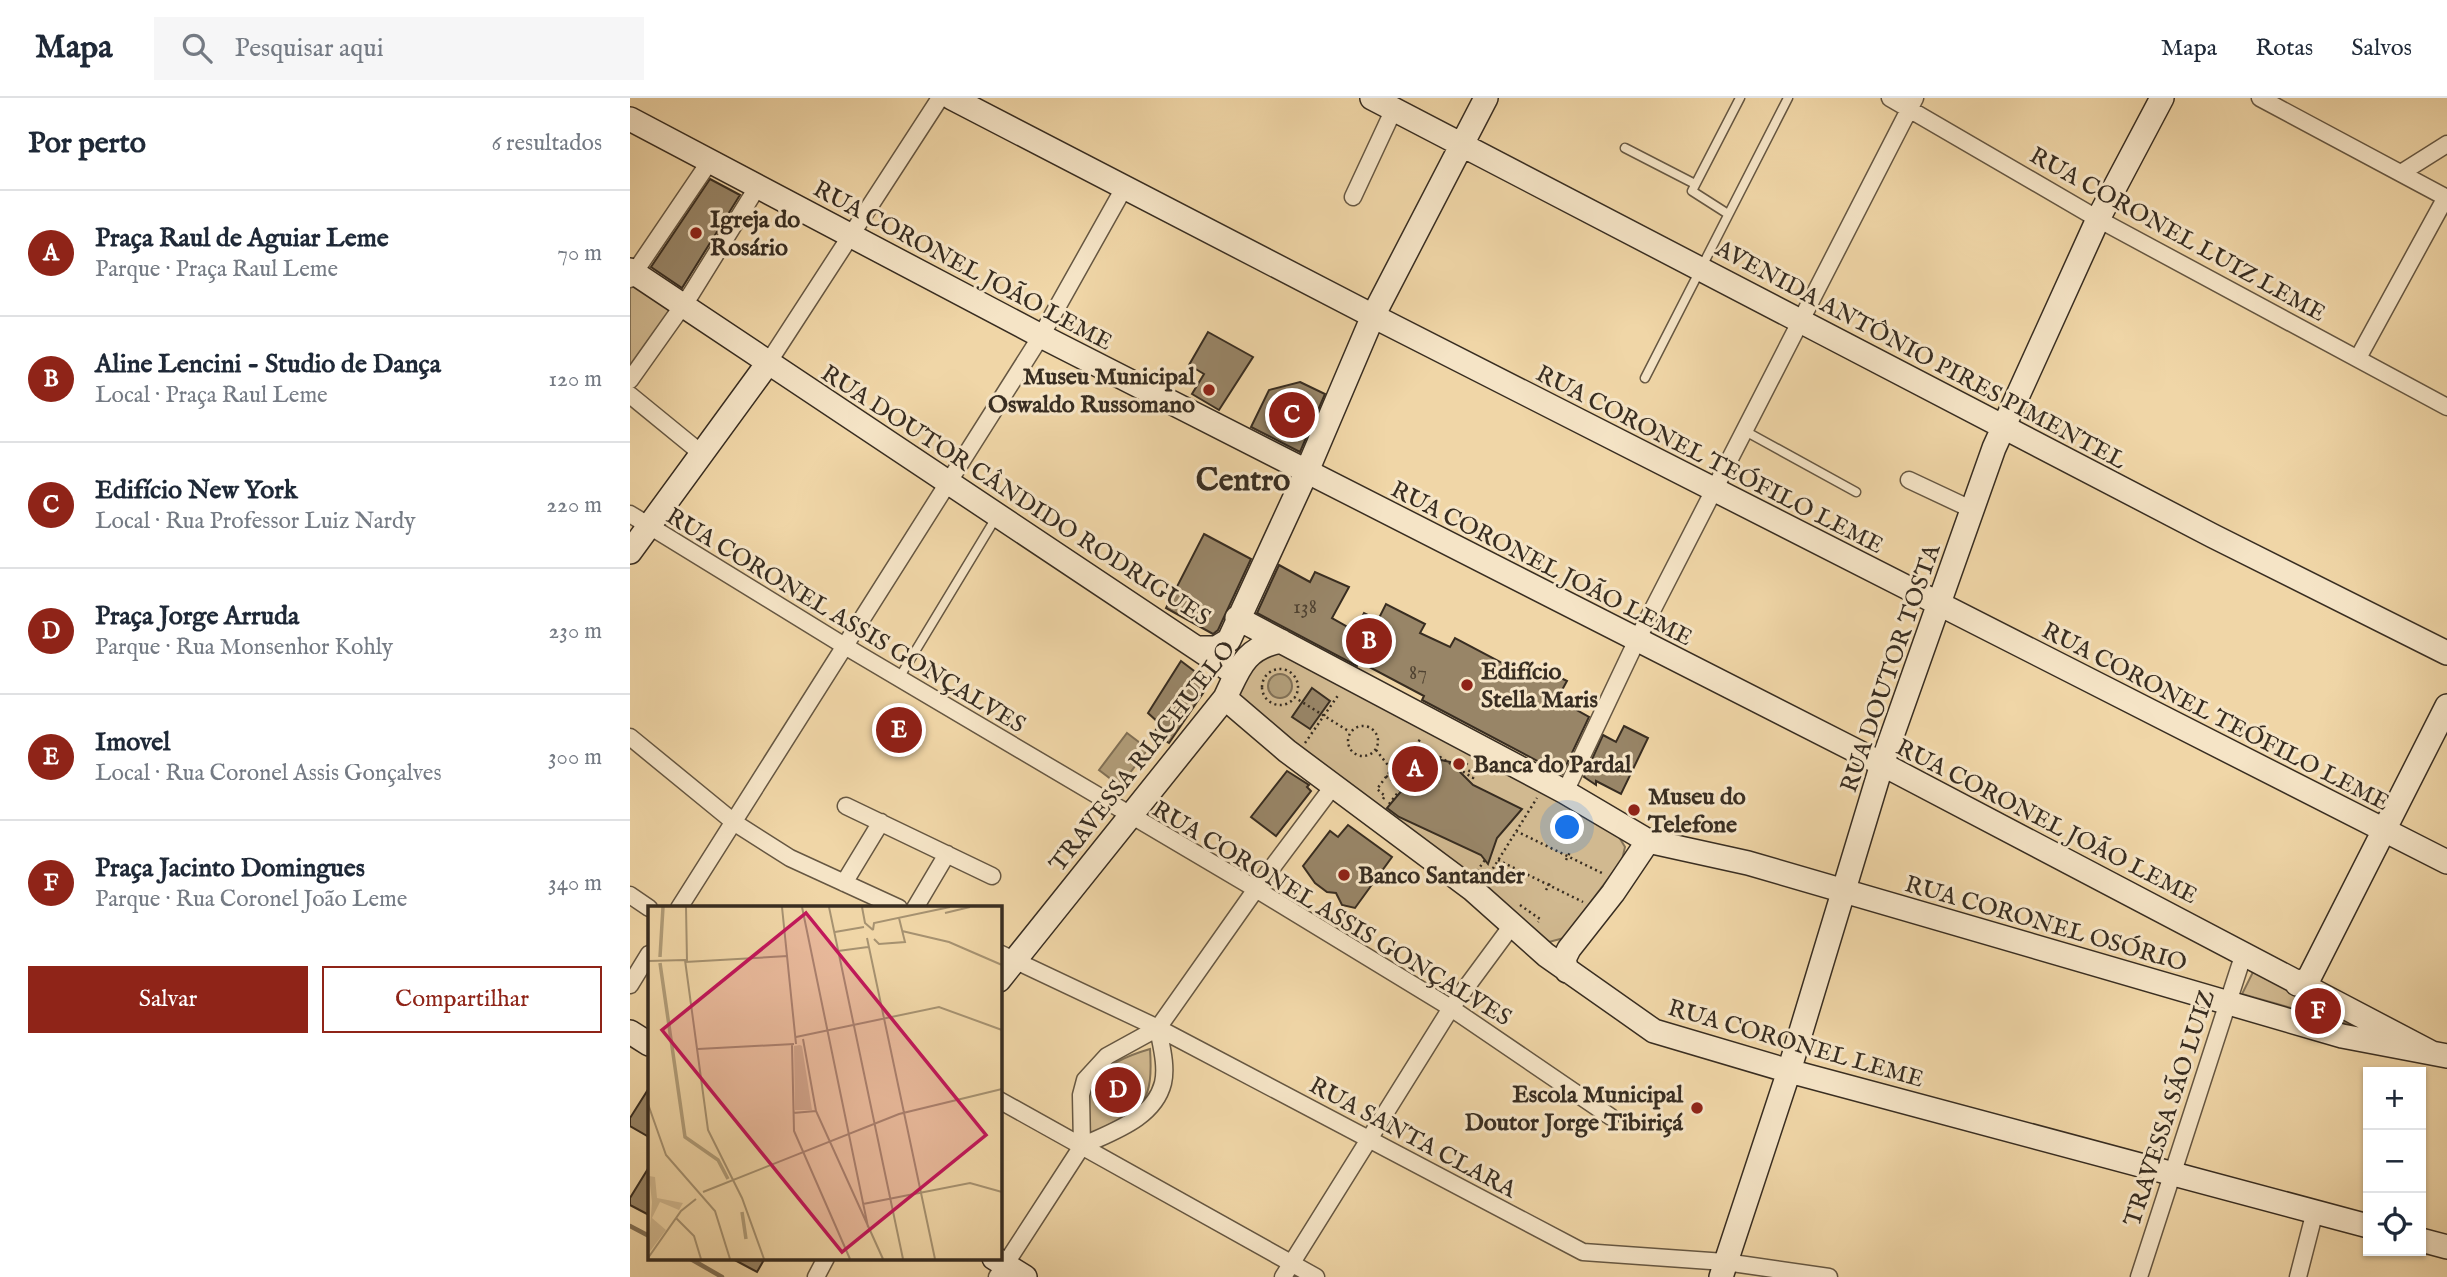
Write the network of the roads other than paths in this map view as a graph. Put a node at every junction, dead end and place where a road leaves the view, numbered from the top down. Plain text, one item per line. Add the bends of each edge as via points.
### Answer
1 (940, 98) edge
2 (952, 98) edge
3 (1372, 98) edge
4 (1486, 98) edge
5 (1740, 98) edge
6 (1788, 98) edge
7 (1890, 98) edge
8 (2162, 98) edge
9 (2260, 98) edge
10 (1912, 104) edge
11 (1394, 109) junction
12 (630, 119) edge
13 (1464, 144) junction
14 (2447, 144) edge
15 (1625, 148) dead end
16 (710, 161) junction
17 (2401, 173) junction
18 (1695, 184) junction
19 (758, 186) junction
20 (1124, 188) junction
21 (1353, 197) dead end
22 (2446, 197) edge
23 (1728, 214) junction
24 (2098, 219) junction
25 (851, 236) junction
26 (1701, 268) junction
27 (631, 274) edge
28 (683, 305) junction
29 (1373, 316) junction
30 (1801, 319) junction
31 (1041, 336) junction
32 (2358, 358) junction
33 (768, 363) junction
34 (1645, 378) dead end
35 (630, 380) edge
36 (630, 395) edge
37 (2447, 407) edge
38 (2003, 426) junction
39 (1745, 431) junction
40 (701, 453) junction
41 (1307, 471) junction
42 (1909, 480) dead end
43 (947, 483) junction
44 (1714, 491) junction
45 (1856, 492) dead end
46 (1973, 510) junction
47 (997, 516) junction
48 (639, 520) edge
49 (630, 552) edge
50 (1938, 605) junction
51 (1237, 618) junction
52 (1282, 641) junction
53 (1636, 642) junction
54 (843, 645) junction
55 (1201, 648) junction
56 (2447, 653) edge
57 (1234, 673) junction
58 (899, 678) junction
59 (1225, 698) junction
60 (2447, 706) edge
61 (630, 737) edge
62 (1882, 764) junction
63 (1334, 785) junction
64 (1565, 792) junction
65 (846, 806) dead end
66 (1129, 816) junction
67 (735, 822) junction
68 (881, 822) junction
69 (2384, 830) junction
70 (1648, 841) junction
71 (947, 854) junction
72 (2447, 862) edge
73 (992, 876) dead end
74 (844, 883) junction
75 (1256, 889) junction
76 (1843, 892) junction
77 (630, 895) edge
78 (680, 906) edge
79 (895, 906) edge
80 (916, 906) edge
81 (648, 907) edge
82 (1525, 915) junction
83 (2244, 953) junction
84 (648, 956) edge
85 (1007, 957) edge
86 (1568, 960) junction
87 (1001, 974) edge
88 (630, 985) edge
89 (2307, 985) junction
90 (2227, 1002) junction
91 (1451, 1008) junction
92 (1158, 1028) junction
93 (2360, 1029) junction
94 (630, 1032) edge
95 (648, 1043) edge
96 (2438, 1054) edge
97 (1789, 1071) junction
98 (1001, 1101) edge
99 (1611, 1117) dead end
100 (1368, 1139) junction
101 (1082, 1146) junction
102 (2171, 1173) junction
103 (2315, 1211) junction
104 (2363, 1225) edge
105 (2426, 1241) edge
106 (2447, 1247) edge
107 (825, 1260) edge
108 (999, 1266) edge
109 (1723, 1269) edge
110 (1288, 1270) edge
111 (816, 1277) edge
112 (1025, 1277) edge
113 (1316, 1277) edge
114 (1829, 1277) edge
115 (2139, 1277) edge
116 (2298, 1277) edge

1 - 25 street
2 - 20 street, RUA CORONEL TEÓFILO LEME
3 - 11 street, AVENIDA ANTÔNIO PIRES PIMENTEL
4 - 13 street
5 - 18 lane
6 - 23 lane
7 - 10 street, RUA CORONEL LUIZ LEME
8 - 24 street, RUA DOUTOR TOSTA
9 - 17 street
10 - 24 street, RUA CORONEL LUIZ LEME
10 - 30 street
11 - 13 street, AVENIDA ANTÔNIO PIRES PIMENTEL
11 - 21 street
12 - 16 street, RUA CORONEL JOÃO LEME
13 - 26 street, AVENIDA ANTÔNIO PIRES PIMENTEL
13 - 29 street
14 - 17 street
15 - 18 lane
16 - 19 street, RUA CORONEL JOÃO LEME
16 - 27 street
17 - 22 street
18 - 23 lane via 1693,194
19 - 25 street, RUA CORONEL JOÃO LEME
19 - 28 street
20 - 29 street, RUA CORONEL TEÓFILO LEME
20 - 31 street
22 - 32 street
23 - 26 lane
24 - 32 street, RUA CORONEL LUIZ LEME
24 - 38 street, RUA DOUTOR TOSTA
25 - 31 street, RUA CORONEL JOÃO LEME
25 - 33 street
26 - 30 street, AVENIDA ANTÔNIO PIRES PIMENTEL
26 - 34 lane
27 - 28 street, RUA DOUTOR CÂNDIDO RODRIGUES
28 - 33 street, RUA DOUTOR CÂNDIDO RODRIGUES
28 - 35 street
29 - 41 street
29 - 44 street, RUA CORONEL TEÓFILO LEME
30 - 38 street, AVENIDA ANTÔNIO PIRES PIMENTEL
30 - 39 street
31 - 41 street, RUA CORONEL JOÃO LEME
31 - 43 street
32 - 37 street, RUA CORONEL LUIZ LEME
33 - 40 street
33 - 43 street, RUA DOUTOR CÂNDIDO RODRIGUES
36 - 40 street
38 - 46 street, RUA DOUTOR TOSTA
38 - 56 street, AVENIDA ANTÔNIO PIRES PIMENTEL
39 - 44 street
39 - 45 lane
40 - 48 street
41 - 51 street
41 - 53 street, RUA CORONEL JOÃO LEME
42 - 46 street
43 - 47 street, RUA DOUTOR CÂNDIDO RODRIGUES
43 - 54 street
44 - 50 street, RUA CORONEL TEÓFILO LEME
44 - 53 street
46 - 50 street, RUA DOUTOR TOSTA
47 - 55 street, RUA DOUTOR CÂNDIDO RODRIGUES
47 - 58 lane
48 - 49 street
48 - 54 street, RUA CORONEL ASSIS GONÇALVES
50 - 62 street, RUA DOUTOR TOSTA
50 - 69 street, RUA CORONEL TEÓFILO LEME
51 - 52 street, RUA CORONEL OSÓRIO
51 - 55 street via 1226,644
52 - 57 street, TRAVESSA RIACHUELO via 1255,651
52 - 64 street, RUA CORONEL OSÓRIO
53 - 62 street, RUA CORONEL JOÃO LEME
53 - 64 street
54 - 58 street, RUA CORONEL ASSIS GONÇALVES
54 - 67 street
55 - 57 street, RUA DOUTOR CÂNDIDO RODRIGUES
57 - 59 street, TRAVESSA RIACHUELO
58 - 66 street, RUA CORONEL ASSIS GONÇALVES
59 - 63 street
59 - 66 street, TRAVESSA RIACHUELO
60 - 69 street
61 - 67 street
62 - 76 street, RUA DOUTOR TOSTA
62 - 83 street, RUA CORONEL JOÃO LEME
63 - 75 street
63 - 82 street
64 - 70 street, RUA CORONEL OSÓRIO
65 - 68 street
66 - 75 street, RUA CORONEL ASSIS GONÇALVES
66 - 85 street, TRAVESSA RIACHUELO
67 - 74 street via 790,858
67 - 78 street
68 - 71 street
68 - 74 street
69 - 72 street, RUA CORONEL TEÓFILO LEME
69 - 89 street
70 - 76 street, RUA CORONEL OSÓRIO via 1748,863
70 - 86 street
71 - 73 street
71 - 80 street
74 - 79 street
75 - 91 street, RUA CORONEL ASSIS GONÇALVES
75 - 92 street
76 - 90 street, RUA CORONEL OSÓRIO
76 - 97 street, RUA DOUTOR TOSTA
77 - 81 street
82 - 86 street via 1546,955
82 - 91 street
83 - 89 street, RUA CORONEL JOÃO LEME
83 - 90 street, TRAVESSA SÃO LUIZ
84 - 88 street
85 - 87 street, TRAVESSA RIACHUELO
85 - 92 street, RUA SANTA CLARA
86 - 97 street, RUA CORONEL LEME via 1654,1031
89 - 93 street, RUA CORONEL JOÃO LEME
90 - 93 street, RUA CORONEL OSÓRIO
90 - 102 street, TRAVESSA SÃO LUIZ
91 - 99 street, RUA CORONEL ASSIS GONÇALVES
91 - 100 street
92 - 100 street, RUA SANTA CLARA
92 - 101 street via 1107,1056 1085,1080
92 - 101 street via 1163,1084 1136,1120
93 - 96 street, RUA CORONEL JOÃO LEME
94 - 95 street
97 - 102 street, RUA CORONEL LEME
97 - 109 street, RUA DOUTOR TOSTA
98 - 101 street
100 - 109 street, RUA SANTA CLARA via 1583,1252
100 - 110 street
101 - 108 street
101 - 110 street
102 - 103 street, RUA CORONEL LEME
102 - 115 street, TRAVESSA SÃO LUIZ
103 - 104 street, RUA CORONEL LEME
103 - 116 street
105 - 106 street
107 - 111 street
108 - 112 street
109 - 114 street, RUA SANTA CLARA
110 - 113 street

